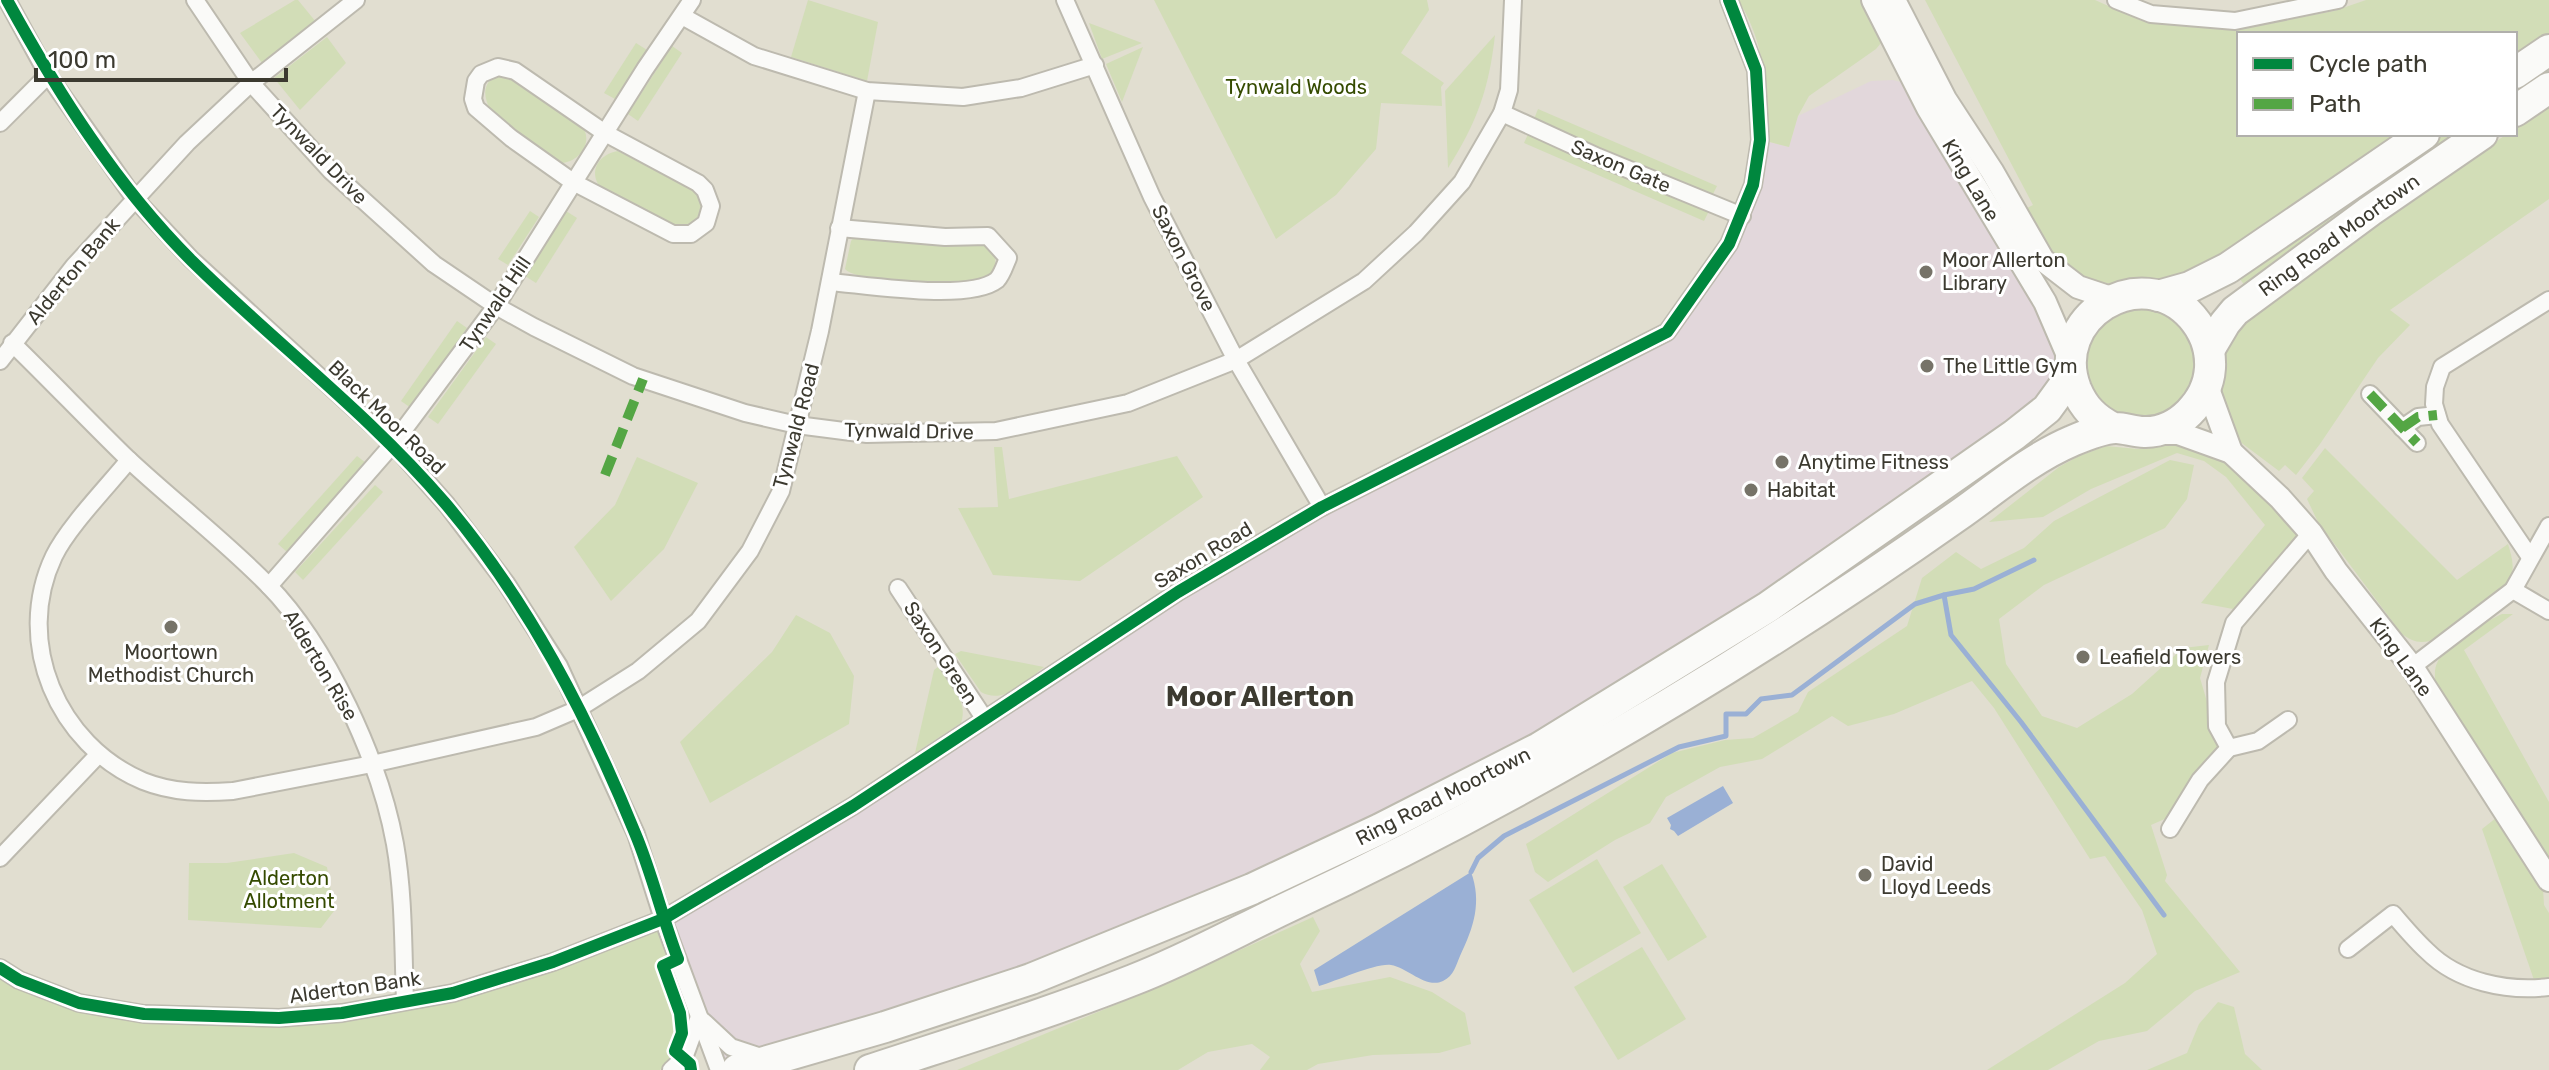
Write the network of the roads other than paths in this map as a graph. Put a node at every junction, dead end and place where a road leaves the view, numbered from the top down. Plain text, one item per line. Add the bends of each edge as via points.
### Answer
1 (7, 0) edge
2 (195, 0) edge
3 (356, 0) edge
4 (692, 0) edge
5 (1065, 0) edge
6 (1513, 0) edge
7 (1729, 0) edge
8 (1873, 0) edge
9 (1894, 0) edge
10 (2116, 0) edge
11 (2187, 0) edge
12 (2338, 0) edge
13 (682, 16) junction
14 (2185, 17) junction
15 (2549, 50) edge
16 (1095, 65) junction
17 (2517, 72) edge
18 (48, 75) junction
19 (251, 83) junction
20 (2549, 88) edge
21 (867, 91) junction
22 (2517, 110) edge
23 (1502, 113) junction
24 (0, 123) edge
25 (605, 133) junction
26 (2421, 136) edge
27 (2479, 136) edge
28 (573, 182) junction
29 (135, 199) junction
30 (1742, 216) junction
31 (839, 228) junction
32 (830, 282) junction
33 (2158, 296) junction
34 (2114, 299) junction
35 (2549, 300) edge
36 (496, 306) junction
37 (12, 343) junction
38 (2209, 350) junction
39 (1236, 360) junction
40 (0, 361) edge
41 (2071, 368) junction
42 (2207, 386) junction
43 (2370, 394) dead end
44 (2437, 415) junction
45 (797, 425) junction
46 (2113, 428) junction
47 (2402, 428) junction
48 (2148, 433) junction
49 (2417, 443) dead end
50 (393, 444) junction
51 (2231, 452) junction
52 (129, 460) junction
53 (1322, 507) junction
54 (2549, 526) edge
55 (2311, 533) junction
56 (2530, 557) junction
57 (269, 586) junction
58 (898, 588) dead end
59 (2513, 590) junction
60 (2549, 611) edge
61 (2412, 667) junction
62 (578, 709) junction
63 (984, 718) junction
64 (2288, 720) dead end
65 (2229, 748) junction
66 (98, 755) junction
67 (372, 764) junction
68 (2170, 829) dead end
69 (0, 858) edge
70 (2549, 880) edge
71 (663, 919) junction
72 (2348, 949) dead end
73 (0, 968) edge
74 (2549, 987) edge
75 (405, 1001) junction
76 (699, 1017) junction
77 (769, 1061) junction
78 (671, 1070) edge
79 (719, 1070) edge
80 (737, 1070) edge
81 (870, 1070) edge

1 - 18 street, Black Moor Road
2 - 19 street, Tynwald Drive
3 - 19 street, Alderton Bank
4 - 13 street, Tynwald Hill
5 - 16 street, Saxon Grove
6 - 23 street, Tynwald Drive via 1509,90
7 - 30 street, Saxon Road via 1756,70 1760,140
8 - 41 street, King Lane via 1928,108 2045,302
9 - 34 street, King Lane via 1940,90 2043,260 2078,287
10 - 14 street via 2151,14
11 - 14 street
12 - 14 street via 2235,21
13 - 21 street via 754,56
13 - 25 street, Tynwald Hill
15 - 17 highway
16 - 21 street via 1021,88 963,97
16 - 39 street, Saxon Grove via 1152,197
18 - 24 street
18 - 29 street, Black Moor Road
19 - 29 street, Alderton Bank
19 - 36 street, Tynwald Drive via 331,171 434,264
20 - 22 highway
21 - 31 street, Tynwald Road
23 - 30 street, Saxon Gate
23 - 39 street, Tynwald Drive via 1462,182 1416,233 1364,281
25 - 28 street, Tynwald Hill
25 - 28 street via 698,183 709,198 706,223 691,234 673,234
25 - 28 street via 507,67 489,69 476,81 476,108
26 - 33 highway, Ring Road Moortown via 2228,268
27 - 38 highway, Ring Road Moortown via 2235,311
28 - 36 street, Tynwald Hill
29 - 37 street, Alderton Bank
29 - 50 street, Black Moor Road via 191,259
30 - 53 street, Saxon Road via 1729,244 1667,332
31 - 32 street, Tynwald Road
31 - 32 street via 988,236 1008,258 999,278 981,289 936,291
32 - 45 street, Tynwald Road
33 - 34 highway
33 - 38 highway via 2188,312
34 - 41 highway via 2082,324
35 - 44 street via 2442,367 2435,387
36 - 45 street, Tynwald Drive via 633,376
36 - 50 street, Tynwald Hill
37 - 40 street, Alderton Bank
37 - 52 street, Alderton Rise
38 - 42 highway
39 - 45 street, Tynwald Drive via 1128,403 996,431 867,434
39 - 53 street, Saxon Grove
41 - 46 highway via 2088,410
41 - 77 highway, Ring Road Moortown via 2047,409 2014,435 1768,607 1539,748 1380,829 1150,931 1017,984
42 - 48 highway via 2184,418
42 - 51 street, King Lane
43 - 47 street
44 - 47 street via 2418,417
44 - 56 street
45 - 62 street, Tynwald Road via 781,491 750,551 698,621 638,671
46 - 48 highway
46 - 81 highway, Ring Road Moortown via 2072,441 2031,464 1702,685 1385,862 1135,980
47 - 49 street
48 - 51 street, King Lane via 2178,433
50 - 57 street, Tynwald Hill
50 - 62 street, Black Moor Road via 506,583 559,666
51 - 55 street, King Lane
52 - 57 street, Alderton Rise
52 - 66 street, Tynwald Road via 54,556 39,616 41,654 54,696
53 - 63 street, Saxon Road via 1178,592
54 - 56 street
55 - 61 street, King Lane
55 - 65 street via 2234,623 2216,682 2217,726
56 - 59 street
57 - 67 street, Alderton Rise via 302,626 358,724
58 - 63 street, Saxon Green
59 - 60 street
59 - 61 street
61 - 70 street, King Lane
62 - 67 street, Tynwald Road via 536,727
62 - 71 street, Black Moor Road via 636,834
63 - 71 street, Saxon Road via 853,806
64 - 65 street via 2258,741
65 - 68 street via 2200,780
66 - 67 street, Tynwald Road via 144,781 198,793
66 - 69 street
67 - 75 street, Alderton Rise via 395,844
71 - 75 street, Alderton Bank via 553,962 453,993
71 - 76 street, Black Moor Road
72 - 74 street via 2393,914 2452,970 2506,987
73 - 75 street, Alderton Bank via 79,1003 144,1014 279,1018
76 - 77 street, Black Moor Road via 731,1047
76 - 78 street via 684,1058
76 - 79 street, Black Moor Road
77 - 80 highway, Ring Road Moortown

